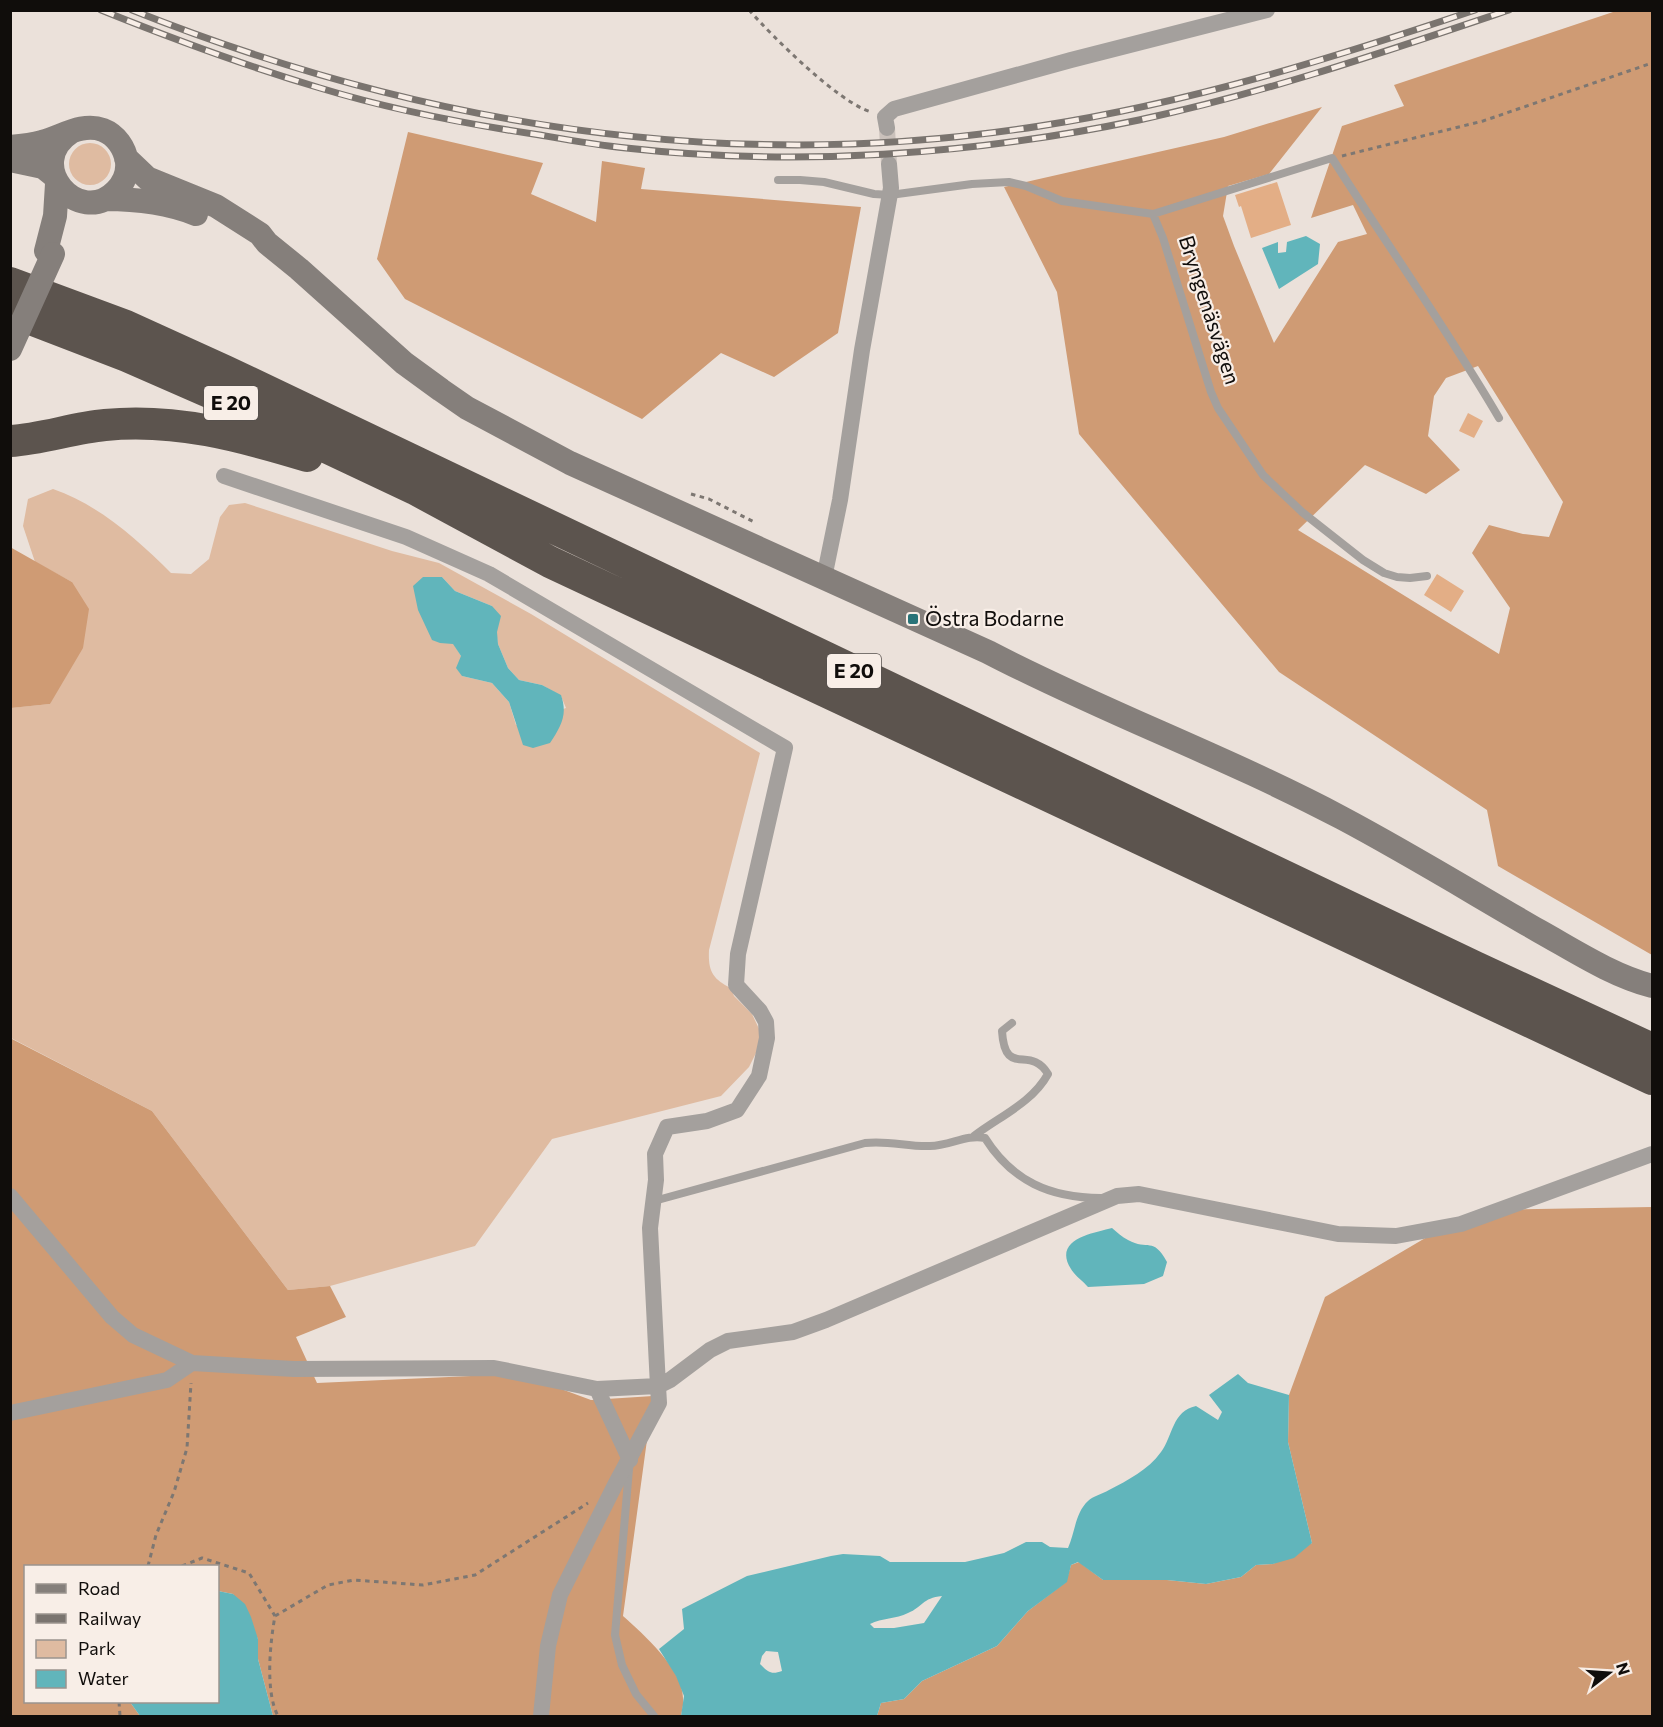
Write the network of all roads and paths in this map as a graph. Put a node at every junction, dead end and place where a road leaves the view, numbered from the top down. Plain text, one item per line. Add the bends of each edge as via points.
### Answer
1 (749, 10) edge
2 (1267, 10) edge
3 (1653, 63) edge
4 (886, 123) joint
5 (71, 132) junction
6 (10, 147) edge
7 (126, 158) junction
8 (1332, 158) junction
9 (10, 160) edge
10 (889, 164) tunnel mouth
11 (55, 179) junction
12 (778, 180) dead end
13 (890, 195) junction
14 (97, 200) junction
15 (1153, 214) junction
16 (267, 243) junction
17 (50, 252) junction
18 (10, 283) edge
19 (10, 311) edge
20 (10, 330) edge
21 (10, 349) edge
22 (1499, 418) dead end
23 (10, 441) edge
24 (224, 476) dead end
25 (415, 489) junction
26 (1427, 576) dead end
27 (824, 578) junction
28 (1653, 986) edge
29 (1012, 1023) dead end
30 (1653, 1049) edge
31 (1653, 1079) edge
32 (974, 1136) junction
33 (1653, 1154) edge
34 (10, 1196) edge
35 (1112, 1198) junction
36 (653, 1202) junction
37 (192, 1363) junction
38 (658, 1386) junction
39 (597, 1389) junction
40 (10, 1413) edge
41 (630, 1460) junction
42 (615, 1485) junction
43 (148, 1565) edge
44 (184, 1565) edge
45 (276, 1616) junction
46 (278, 1716) edge
47 (541, 1716) edge
48 (654, 1716) edge

1 - 4 path via 826,83
2 - 4 street via 894,109
3 - 8 path via 1483,121
5 - 6 street via 43,142
5 - 7 street via 88,127 106,131 119,142
5 - 11 street via 55,150
7 - 14 street via 124,180 114,193
7 - 16 street via 147,178 216,207 260,234
8 - 15 lane
8 - 22 lane
9 - 11 street via 43,167
10 - 13 street
11 - 14 street via 70,197
11 - 17 street
12 - 13 lane via 824,182
13 - 15 lane via 1009,182 1062,201
13 - 27 street
14 - 16 street via 158,202
14 - 17 street via 79,209
15 - 26 lane, Bryngenäsvägen via 1211,392 1263,475 1302,512 1384,573 1410,578
16 - 27 street via 404,363 467,408 570,463
17 - 20 street
17 - 21 street, bridge
18 - 30 highway, E 20 via 126,326 225,371
19 - 25 highway, E 20 via 128,356
23 - 25 highway via 129,423 205,429 316,459 374,483
24 - 36 street via 406,537 489,574 785,748 738,954 736,985 766,1022 767,1038 759,1076 737,1110 707,1121 667,1127 656,1154
25 - 31 highway, E 20 via 550,562
27 - 28 street via 1340,817 1605,968
29 - 32 lane via 1002,1030 1008,1056 1032,1059 1042,1064 1048,1074 1022,1104
32 - 35 lane via 985,1138 1004,1164 1041,1188 1069,1195
32 - 36 lane via 934,1146 865,1143
33 - 35 street via 1461,1224 1396,1236 1338,1234 1139,1194
34 - 37 street via 112,1317 133,1335
35 - 38 street via 826,1320 793,1332 728,1341
36 - 38 street via 650,1228
37 - 39 street via 294,1369 494,1368
37 - 40 street via 167,1380
37 - 43 path via 187,1448
38 - 39 street
38 - 41 street via 659,1403
39 - 41 street
41 - 42 street
41 - 48 lane via 615,1635 622,1665 636,1694
42 - 45 path via 475,1575 423,1585 354,1580 328,1585
42 - 47 street via 560,1595 548,1646
44 - 45 path via 202,1558 249,1574
45 - 46 path via 271,1640 272,1686

